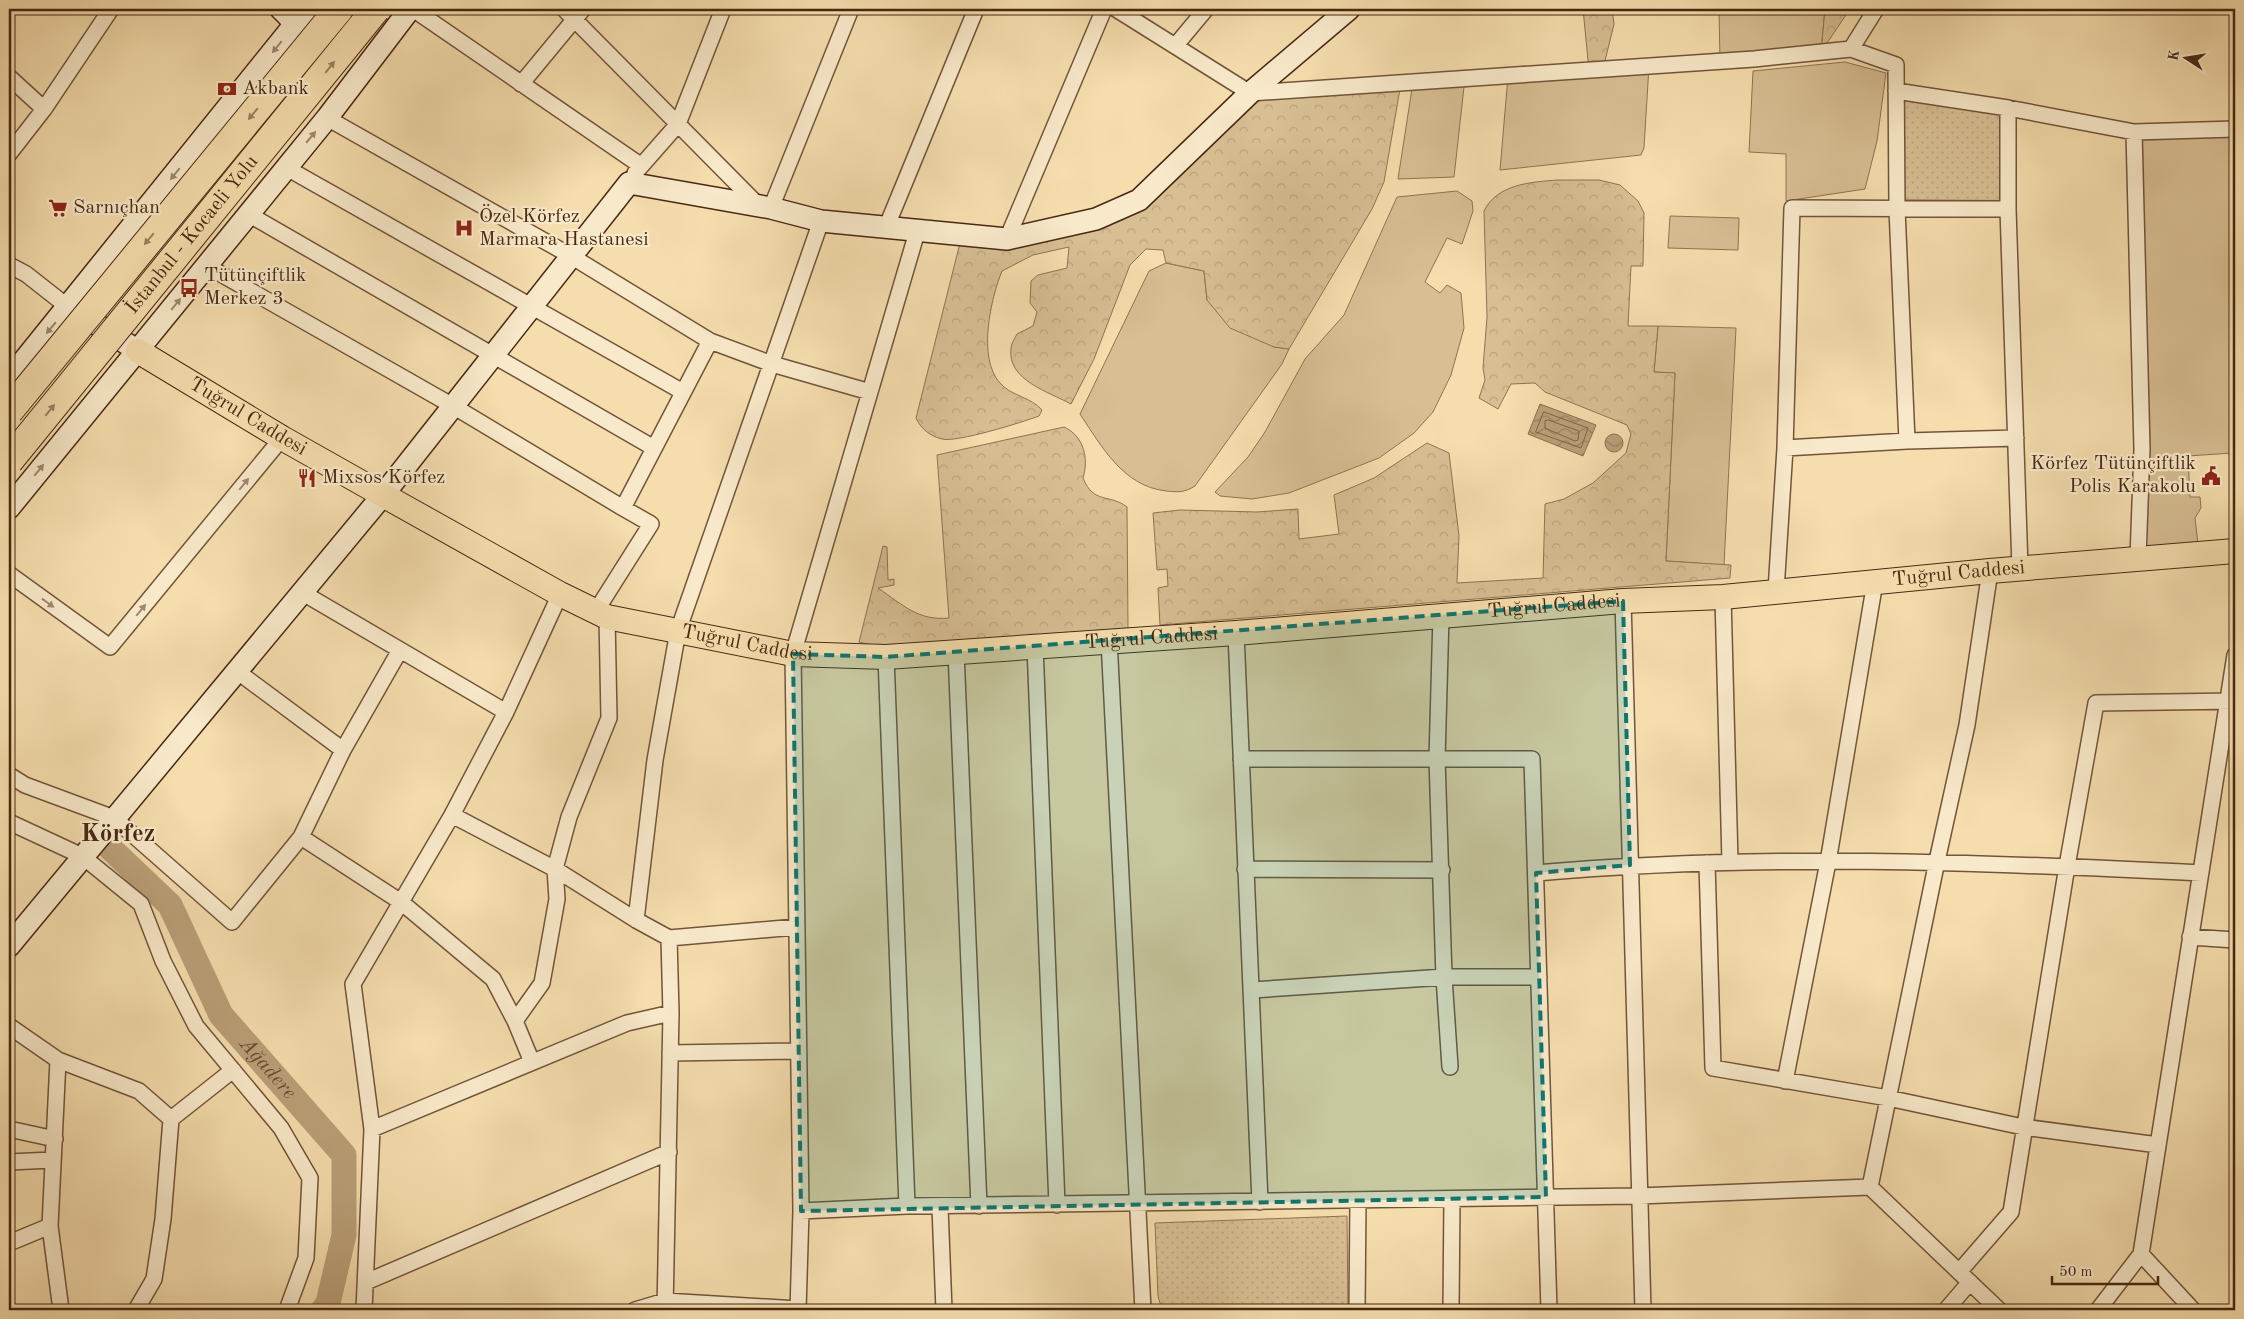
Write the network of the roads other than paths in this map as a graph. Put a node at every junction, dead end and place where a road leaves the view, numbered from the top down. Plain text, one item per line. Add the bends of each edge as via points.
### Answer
1 (111, 9) edge
2 (339, 9) edge
3 (376, 9) edge
4 (412, 9) edge
5 (723, 9) edge
6 (851, 9) edge
7 (976, 9) edge
8 (1104, 9) edge
9 (1116, 9) edge
10 (1206, 9) edge
11 (1349, 9) edge
12 (1876, 9) edge
13 (574, 12) edge
14 (295, 14) edge
15 (1176, 45) junction
16 (1850, 49) junction
17 (9, 77) edge
18 (521, 84) junction
19 (1896, 91) junction
20 (1250, 93) junction
21 (2008, 108) junction
22 (44, 109) junction
23 (327, 118) junction
24 (678, 124) junction
25 (2235, 129) edge
26 (2134, 132) junction
27 (9, 154) edge
28 (285, 167) junction
29 (634, 174) junction
30 (765, 207) junction
31 (1897, 209) junction
32 (2008, 209) junction
33 (248, 214) junction
34 (821, 221) junction
35 (886, 228) junction
36 (917, 232) junction
37 (1007, 239) junction
38 (571, 256) junction
39 (9, 265) edge
40 (207, 266) junction
41 (83, 289) junction
42 (68, 307) junction
43 (531, 307) junction
44 (710, 341) junction
45 (144, 343) junction
46 (493, 356) junction
47 (772, 364) junction
48 (9, 379) edge
49 (683, 392) junction
50 (870, 392) junction
51 (453, 406) junction
52 (9, 411) edge
53 (282, 438) junction
54 (2016, 438) junction
55 (1907, 441) junction
56 (654, 448) junction
57 (1785, 448) junction
58 (9, 461) edge
59 (383, 495) junction
60 (9, 508) edge
61 (623, 508) junction
62 (2235, 551) edge
63 (2138, 558) junction
64 (2020, 568) junction
65 (1990, 571) junction
66 (9, 574) edge
67 (1875, 582) junction
68 (1776, 591) junction
69 (303, 593) junction
70 (560, 594) junction
71 (1724, 596) junction
72 (1623, 601) junction
73 (602, 614) junction
74 (1441, 616) junction
75 (678, 631) junction
76 (1236, 633) junction
77 (1109, 640) junction
78 (1035, 646) junction
79 (400, 650) junction
80 (956, 652) junction
81 (794, 654) junction
82 (2235, 655) edge
83 (886, 657) junction
84 (238, 672) junction
85 (2232, 701) edge
86 (506, 712) junction
87 (343, 750) junction
88 (1241, 759) junction
89 (1437, 759) junction
90 (9, 775) edge
91 (452, 815) junction
92 (114, 818) junction
93 (9, 822) edge
94 (300, 837) junction
95 (82, 856) junction
96 (1937, 861) junction
97 (1730, 862) junction
98 (1828, 862) junction
99 (1707, 863) junction
100 (1630, 865) junction
101 (2066, 866) junction
102 (555, 869) junction
103 (1245, 869) junction
104 (1442, 870) junction
105 (1536, 873) junction
106 (2202, 873) junction
107 (401, 902) junction
108 (636, 920) junction
109 (796, 927) junction
110 (2190, 937) junction
111 (669, 938) junction
112 (2235, 940) edge
113 (9, 946) edge
114 (1444, 977) junction
115 (1540, 977) junction
116 (1252, 990) junction
117 (671, 1013) junction
118 (515, 1021) junction
119 (9, 1026) edge
120 (798, 1051) junction
121 (670, 1052) junction
122 (58, 1060) junction
123 (532, 1062) junction
124 (1450, 1067) dead end
125 (233, 1070) junction
126 (1785, 1081) junction
127 (1888, 1098) junction
128 (171, 1119) junction
129 (2023, 1127) junction
130 (9, 1129) edge
131 (372, 1129) junction
132 (55, 1139) junction
133 (2158, 1145) junction
134 (668, 1152) junction
135 (52, 1160) junction
136 (9, 1162) edge
137 (1870, 1187) junction
138 (1639, 1196) junction
139 (1546, 1197) junction
140 (1452, 1199) junction
141 (1358, 1200) junction
142 (1260, 1202) junction
143 (1136, 1204) junction
144 (1057, 1205) junction
145 (908, 1206) junction
146 (979, 1206) junction
147 (940, 1207) junction
148 (800, 1211) junction
149 (50, 1226) junction
150 (9, 1243) edge
151 (2141, 1254) junction
152 (1965, 1278) junction
153 (366, 1282) junction
154 (665, 1306) edge
155 (61, 1310) edge
156 (136, 1310) edge
157 (287, 1310) edge
158 (364, 1310) edge
159 (635, 1310) edge
160 (798, 1310) edge
161 (944, 1310) edge
162 (1143, 1310) edge
163 (1357, 1310) edge
164 (1451, 1310) edge
165 (1549, 1310) edge
166 (1642, 1310) edge
167 (1946, 1310) edge
168 (1999, 1310) edge
169 (2098, 1310) edge
170 (2193, 1310) edge

1 - 22 street
2 -> 52 highway, bridge
58 -> 3 highway, İstanbul - Kocaeli Yolu, bridge
4 - 18 street
4 - 23 street
5 - 24 street
6 - 30 street
7 - 35 street
8 - 37 street
9 - 15 street
10 - 15 street
11 - 20 street
12 - 16 street
13 - 18 street
13 - 24 street
14 -> 41 street
15 - 20 street
16 - 19 street via 1896,65
16 - 20 street via 1754,59
17 - 22 street
18 - 29 street
19 - 21 street
19 - 31 street
20 - 37 street via 1140,200 1096,219
21 - 26 street
21 - 32 street
22 - 27 street
28 -> 23 street
23 - 38 street
24 - 29 street
24 - 30 street
25 - 26 street
26 - 63 street via 2142,449
28 - 33 street
28 - 43 street
29 - 30 street
29 - 38 street
30 - 34 street
31 - 32 street
31 - 55 street
31 - 57 street via 1792,208
32 - 54 street
33 - 40 street
33 - 46 street
34 - 35 street
34 - 47 street
35 - 36 street
36 - 37 street
36 - 50 street
38 - 43 street
38 - 44 street
39 - 42 street via 26,274
45 -> 40 street
40 - 51 street
41 - 42 street
41 - 45 street via 84,309 128,337
42 - 45 street
42 -> 48 street
43 - 46 street
43 - 49 street
44 - 47 street
44 - 49 street
45 - 53 main road, Tuğrul Caddesi
60 -> 45 street
46 - 51 street
46 - 56 street
47 - 50 street
47 - 75 street
49 - 56 street
50 - 81 street
51 - 59 street
51 - 61 street
53 - 59 main road, Tuğrul Caddesi
66 -> 53 street via 110,647
54 - 55 street
54 - 64 street
55 - 57 street
56 - 61 street
57 - 68 street
59 - 69 street
59 - 70 main road, Tuğrul Caddesi
61 - 73 street via 651,524
62 - 63 main road, Tuğrul Caddesi
63 - 64 main road, Tuğrul Caddesi
64 - 65 main road, Tuğrul Caddesi
65 - 67 main road, Tuğrul Caddesi
65 - 96 street via 1967,725
67 - 68 main road, Tuğrul Caddesi
67 - 98 street
68 - 71 main road, Tuğrul Caddesi
69 - 79 street
69 - 84 street
70 - 73 main road, Tuğrul Caddesi
70 - 86 street
71 - 72 main road, Tuğrul Caddesi
71 - 97 street
72 - 74 main road, Tuğrul Caddesi
72 - 100 street
73 - 75 main road, Tuğrul Caddesi
73 - 102 street via 609,718 569,817
74 - 76 main road, Tuğrul Caddesi
74 - 89 street
75 - 81 main road, Tuğrul Caddesi
75 - 108 street via 655,760
76 - 77 main road, Tuğrul Caddesi
76 - 88 street
77 - 78 main road, Tuğrul Caddesi
77 - 143 street
78 - 80 main road, Tuğrul Caddesi
78 - 144 street
79 - 86 street
79 - 87 street
80 - 83 main road, Tuğrul Caddesi
80 - 146 street
81 - 83 main road, Tuğrul Caddesi
81 - 109 street
82 - 85 street
83 - 145 street
84 - 87 street
84 - 92 street
85 - 101 street via 2096,703
85 - 106 street
86 - 91 street
87 - 94 street
88 - 89 street
88 - 103 street
89 - 104 street
89 - 105 street via 1532,759
90 - 92 street
91 - 102 street
91 - 107 street
92 - 94 street via 232,922
92 - 95 street
93 - 95 street
94 - 107 street
95 - 113 street
95 - 125 street via 141,904 163,961 196,1026
96 - 98 street
96 - 101 street
96 - 127 street
97 - 98 street
97 - 99 street
98 - 126 street
99 - 100 street
99 - 126 street via 1713,1068
100 - 105 street
100 - 138 street
101 - 106 street
101 - 129 street
102 - 108 street
102 - 118 street via 556,899 542,983
103 - 104 street
103 - 116 street
104 - 114 street
105 - 115 street
106 - 110 street
107 - 118 street via 493,979
107 - 131 street via 353,984
108 - 111 street
109 - 111 street
109 - 120 street
110 - 112 street
110 - 133 street
111 - 117 street
114 - 115 street
114 - 116 street
114 - 124 street
115 - 139 street
116 - 142 street
117 - 121 street
117 - 123 street via 627,1023
118 - 123 street
119 - 122 street
120 - 121 street
120 - 148 street
121 - 134 street
122 - 128 street via 138,1091
122 - 132 street
123 - 131 street
125 - 128 street
125 - 157 street via 281,1128 310,1178 306,1258
126 - 127 street
127 - 129 street
127 - 137 street
128 - 156 street via 163,1218 154,1279
129 - 133 street
129 - 152 street via 2011,1212
130 - 132 street
131 - 153 street
132 - 135 street
133 - 151 street
134 - 153 street
134 - 154 street
135 - 136 street
135 - 149 street
137 - 138 street
137 - 152 street
138 - 139 street
138 - 166 street
139 - 140 street
139 - 165 street
140 - 141 street
140 - 164 street
141 - 142 street
141 - 163 street
142 - 143 street
143 - 144 street
143 - 162 street
144 - 146 street
145 - 147 street
145 - 148 street
146 - 147 street
147 - 161 street
148 - 160 street
149 - 150 street
149 - 155 street
151 - 169 street
151 - 170 street
152 - 167 street
152 - 168 street
153 - 158 street
154 - 159 street
154 - 160 street

